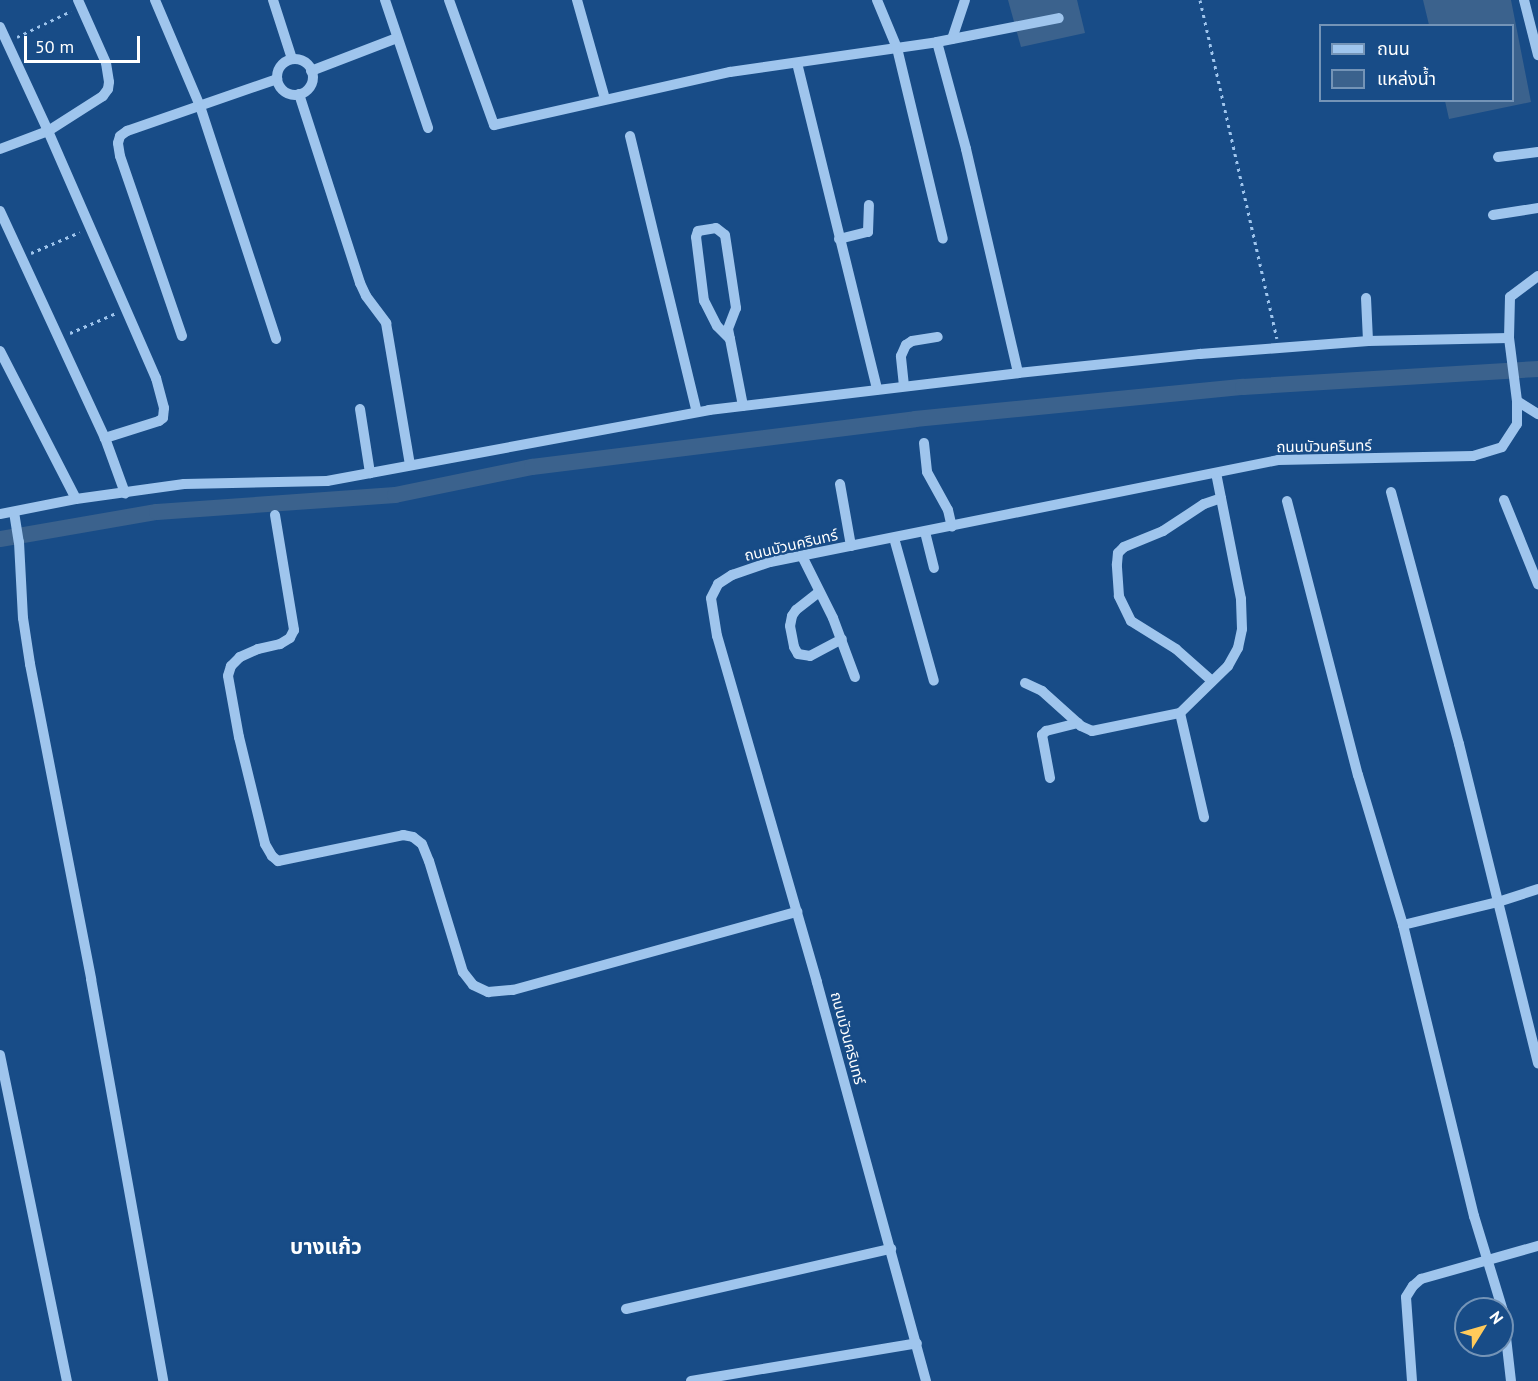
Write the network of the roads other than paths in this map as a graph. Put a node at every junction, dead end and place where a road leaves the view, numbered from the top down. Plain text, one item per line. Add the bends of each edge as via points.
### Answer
1 (155, 0) edge
2 (273, 0) edge
3 (385, 0) edge
4 (449, 0) edge
5 (577, 0) edge
6 (878, 0) edge
7 (965, 0) edge
8 (1524, 0) edge
9 (79, 3) edge
10 (1059, 18) dead end
11 (0, 27) edge
12 (397, 38) junction
13 (952, 39) junction
14 (937, 42) junction
15 (897, 48) junction
16 (1538, 55) edge
17 (292, 59) junction
18 (797, 63) junction
19 (311, 71) junction
20 (277, 79) junction
21 (299, 94) junction
22 (605, 99) junction
23 (200, 106) junction
24 (428, 128) dead end
25 (48, 131) junction
26 (630, 136) dead end
27 (0, 149) edge
28 (1538, 152) edge
29 (1498, 157) dead end
30 (869, 205) dead end
31 (1538, 208) edge
32 (0, 211) edge
33 (1493, 215) dead end
34 (839, 239) junction
35 (943, 239) dead end
36 (1538, 276) edge
37 (1366, 297) dead end
38 (182, 336) dead end
39 (938, 337) dead end
40 (276, 339) dead end
41 (730, 339) junction
42 (1368, 341) junction
43 (1510, 343) junction
44 (0, 351) edge
45 (1018, 373) junction
46 (904, 386) junction
47 (877, 389) junction
48 (1518, 401) junction
49 (743, 406) junction
50 (360, 409) dead end
51 (697, 412) junction
52 (1538, 414) edge
53 (105, 438) junction
54 (924, 442) dead end
55 (410, 465) junction
56 (370, 473) junction
57 (1216, 473) junction
58 (840, 484) dead end
59 (1391, 492) dead end
60 (125, 493) junction
61 (1221, 498) junction
62 (76, 499) junction
63 (1504, 500) dead end
64 (1287, 501) dead end
65 (1, 512) edge
66 (14, 512) junction
67 (275, 515) dead end
68 (952, 527) junction
69 (925, 532) junction
70 (894, 538) junction
71 (851, 546) junction
72 (802, 556) junction
73 (934, 568) dead end
74 (1538, 584) edge
75 (819, 592) junction
76 (842, 639) junction
77 (855, 677) dead end
78 (934, 681) dead end
79 (1212, 681) junction
80 (1025, 683) dead end
81 (1180, 713) junction
82 (1078, 723) junction
83 (1050, 778) dead end
84 (1204, 817) dead end
85 (1538, 889) edge
86 (1498, 902) junction
87 (797, 912) junction
88 (1403, 925) junction
89 (0, 1055) edge
90 (1538, 1063) edge
91 (5, 1107) edge
92 (1538, 1246) edge
93 (891, 1249) junction
94 (1489, 1260) junction
95 (626, 1309) dead end
96 (917, 1343) junction
97 (67, 1381) edge
98 (163, 1381) edge
99 (691, 1381) edge
100 (926, 1381) edge
101 (1412, 1381) edge
102 (1511, 1381) edge

1 - 23 street
2 - 17 street
3 - 12 street
4 - 22 street via 494,125
5 - 22 street
6 - 15 street
7 - 13 street
8 - 16 street
9 - 25 street via 106,63 110,82 103,96
10 - 13 street
11 - 25 street
12 - 19 street
12 - 24 street
13 - 14 street
14 - 15 street
14 - 45 street
15 - 18 street
15 - 35 street
17 - 19 street via 303,62
17 - 20 street via 280,66
18 - 22 street via 730,72
18 - 34 street
19 - 21 street via 311,85
20 - 21 street via 285,92
20 - 23 street
21 - 55 street via 360,283 386,323
23 - 38 street via 127,131 118,143
23 - 40 street
25 - 27 street
25 - 53 street via 156,378 164,408 163,418
26 - 51 street
28 - 29 street
30 - 34 street via 868,232
31 - 33 street
32 - 53 street
34 - 47 street
36 - 43 street, ถนนบัวนครินทร์ via 1510,297
37 - 42 street
39 - 46 street via 906,345 901,356
41 - 41 street via 729,323 736,308 725,235 716,228 698,231 704,301 717,326
41 - 49 street
42 - 43 street
42 - 45 street
43 - 48 street, ถนนบัวนครินทร์
44 - 62 street
45 - 46 street
46 - 47 street
47 - 49 street
48 - 52 street
48 - 57 street, ถนนบัวนครินทร์ via 1517,424 1502,447 1473,456 1278,460
49 - 51 street
50 - 56 street
51 - 55 street
53 - 60 street
54 - 68 street via 927,472 948,510
55 - 56 street
56 - 60 street via 317,482 184,484
57 - 61 street
57 - 68 street, ถนนบัวนครินทร์
58 - 71 street
59 - 86 street
60 - 62 street
61 - 79 street via 1241,599 1242,628 1238,648 1228,666
61 - 79 street via 1197,508 1172,527 1124,547 1118,553 1117,564 1119,596 1131,621 1176,649
62 - 66 street
63 - 74 street
64 - 88 street via 1358,775
65 - 66 street
66 - 98 street via 30,664
67 - 87 street via 294,630 280,644 240,657 228,676 265,844 278,861 403,835 413,837 422,844 429,861 463,972 473,984 488,992 513,990
68 - 69 street, ถนนบัวนครินทร์
69 - 70 street, ถนนบัวนครินทร์
69 - 73 street
70 - 71 street, ถนนบัวนครินทร์
70 - 78 street
71 - 72 street, ถนนบัวนครินทร์
72 - 75 street
72 - 87 street, ถนนบัวนครินทร์ via 732,574 718,584 711,598 717,636
75 - 76 street
75 - 76 street via 792,616 794,647 798,654 810,656
76 - 77 street
79 - 81 street
80 - 82 street via 1047,695
81 - 82 street via 1107,730 1092,731
81 - 84 street
82 - 83 street via 1046,730 1042,735
85 - 86 street
86 - 88 street
86 - 90 street
87 - 93 street, ถนนบัวนครินทร์
88 - 94 street via 1474,1216
89 - 91 street
91 - 97 street
92 - 94 street
93 - 95 street
93 - 96 street, ถนนบัวนครินทร์
94 - 101 street via 1421,1279 1406,1297
94 - 102 street via 1505,1322
96 - 99 street
96 - 100 street, ถนนบัวนครินทร์

